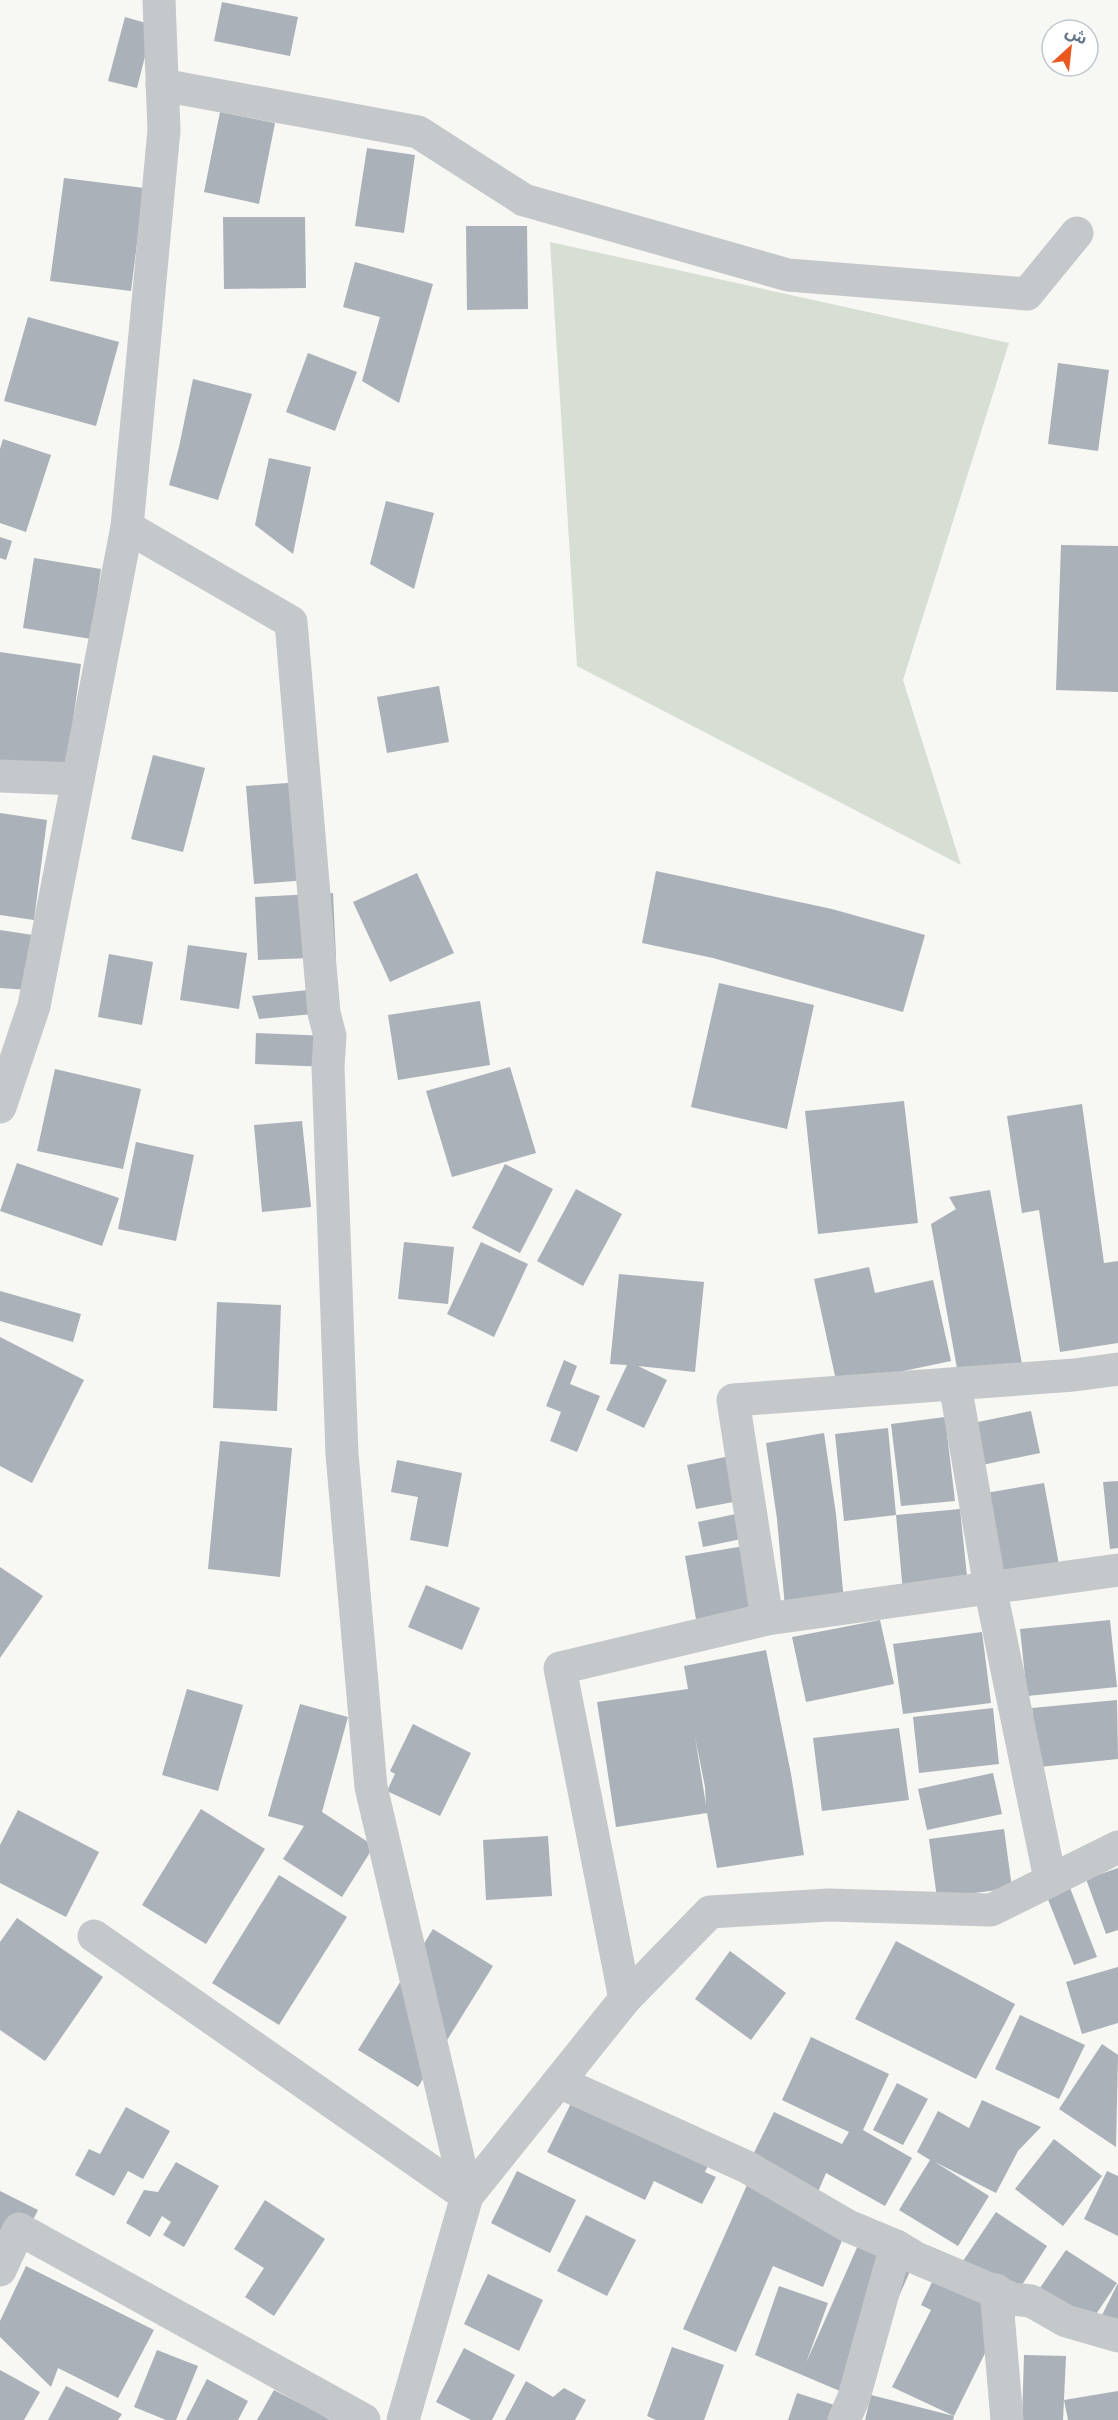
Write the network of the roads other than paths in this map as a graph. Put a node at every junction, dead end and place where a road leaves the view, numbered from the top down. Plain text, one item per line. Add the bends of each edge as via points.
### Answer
1 (159, 0) edge
2 (162, 85) junction
3 (1077, 233) dead end
4 (127, 527) junction
5 (0, 776) edge
6 (78, 779) junction
7 (0, 1107) edge
8 (1118, 1369) edge
9 (955, 1384) junction
10 (1118, 1570) edge
11 (990, 1587) junction
12 (767, 1619) junction
13 (1118, 1847) edge
14 (1050, 1880) junction
15 (93, 1936) dead end
16 (625, 1999) junction
17 (559, 2082) junction
18 (467, 2196) junction
19 (896, 2246) junction
20 (0, 2270) edge
21 (996, 2290) junction
22 (1118, 2336) edge
23 (364, 2420) edge
24 (404, 2420) edge
25 (844, 2420) edge
26 (1007, 2420) edge

1 - 2 street
2 - 3 street via 418,132 524,200 788,275 1027,294
2 - 4 street via 164,130
4 - 6 street
4 - 18 street via 291,622 324,1013 330,1036 342,1454 371,1787
5 - 6 street
6 - 7 street via 34,1006
8 - 9 street
9 - 11 street
9 - 12 street via 733,1400
10 - 11 street
11 - 12 street
11 - 14 street
12 - 16 street via 560,1668
13 - 14 street
14 - 16 street via 991,1910 829,1905 710,1912
15 - 18 street
16 - 17 street
17 - 18 street
17 - 19 street via 747,2167 848,2226
18 - 24 street
19 - 21 street
19 - 25 street
20 - 23 street via 19,2229
21 - 22 street via 1013,2299 1031,2301 1066,2321
21 - 26 street

